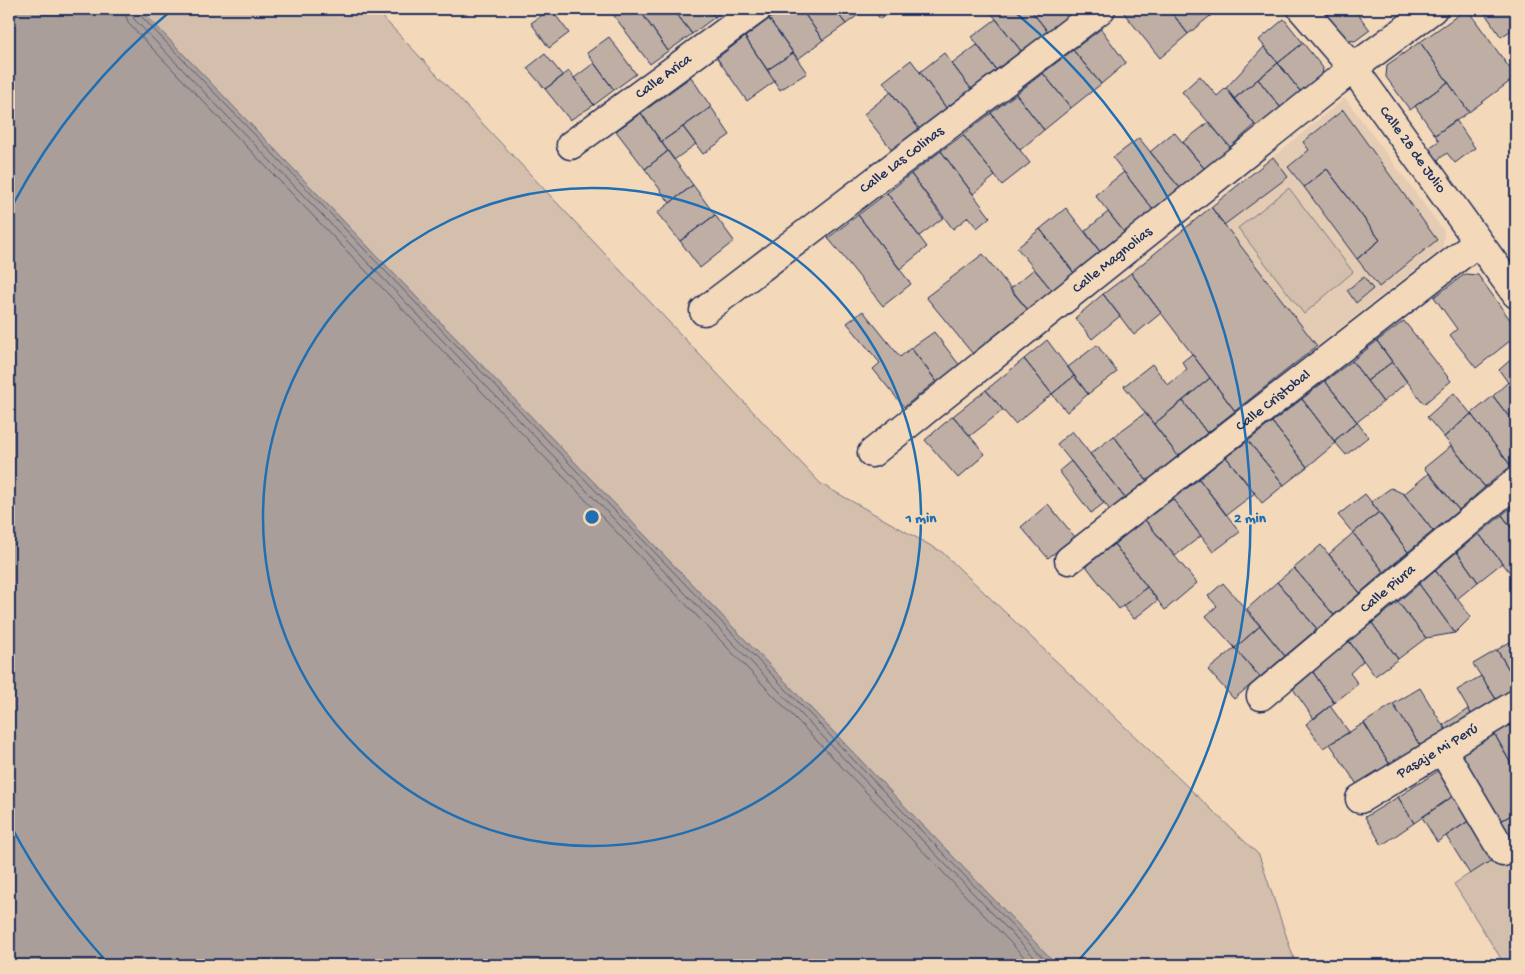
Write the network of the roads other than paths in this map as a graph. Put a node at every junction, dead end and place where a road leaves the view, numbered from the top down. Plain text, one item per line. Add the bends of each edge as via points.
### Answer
1 (757, 9) edge
2 (1101, 9) edge
3 (1302, 9) edge
4 (1433, 9) edge
5 (1353, 68) junction
6 (571, 145) dead end
7 (1478, 242) junction
8 (1516, 294) edge
9 (704, 311) dead end
10 (872, 453) dead end
11 (1516, 482) edge
12 (1069, 560) dead end
13 (1261, 696) dead end
14 (1516, 704) edge
15 (1442, 749) junction
16 (1360, 799) dead end
17 (1502, 852) dead end

1 - 6 street, Calle Arica
2 - 9 street, Calle Las Colinas
3 - 5 street, Calle 28 de Julio
4 - 5 street, Calle Magnolias
5 - 7 street, Calle 28 de Julio
5 - 10 street, Calle Magnolias
7 - 8 street, Calle 28 de Julio
7 - 12 street, Calle Cristobal
11 - 13 street, Calle Piura
14 - 15 street, Pasaje Mi Perú
15 - 16 street, Pasaje Mi Perú
15 - 17 street

